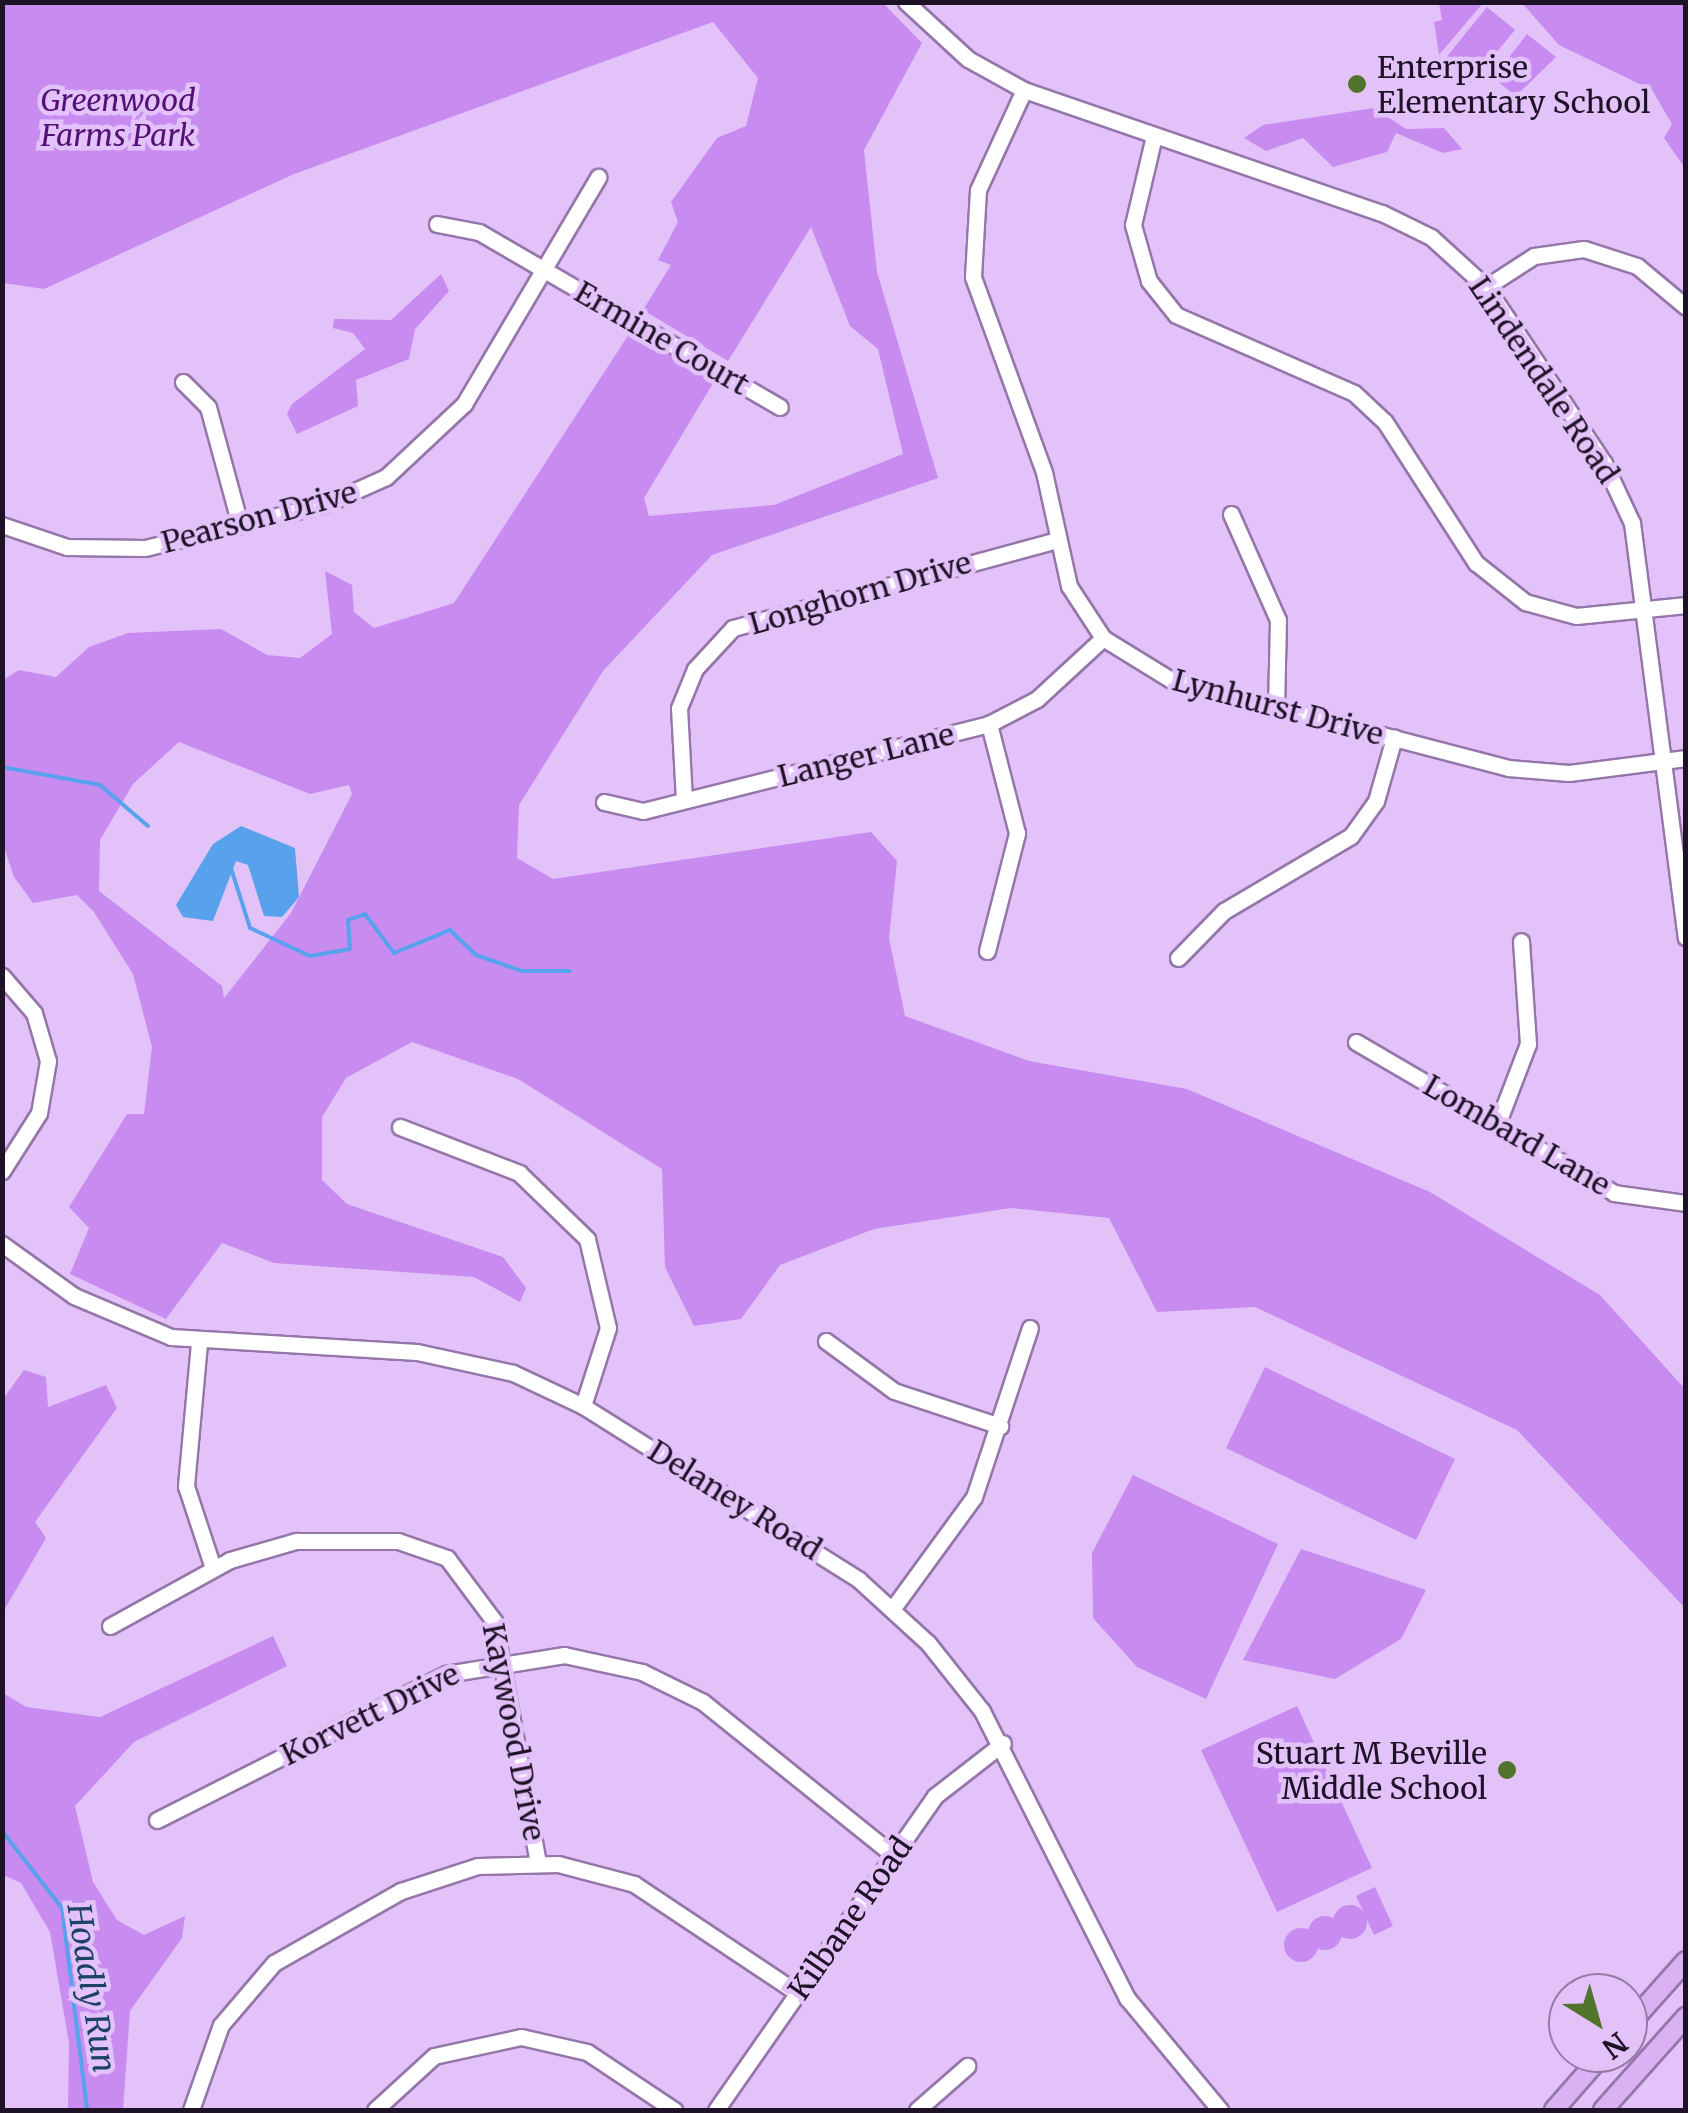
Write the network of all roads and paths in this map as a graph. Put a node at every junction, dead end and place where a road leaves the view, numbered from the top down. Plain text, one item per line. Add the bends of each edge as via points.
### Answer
1 (906, 2) edge
2 (1024, 90) junction
3 (1154, 136) junction
4 (598, 177) dead end
5 (437, 224) dead end
6 (544, 270) junction
7 (1486, 286) junction
8 (1686, 307) edge
9 (183, 382) dead end
10 (780, 406) dead end
11 (1230, 514) dead end
12 (2, 525) edge
13 (240, 525) junction
14 (1057, 540) junction
15 (1686, 605) edge
16 (1646, 610) junction
17 (1103, 638) junction
18 (1276, 707) junction
19 (989, 724) junction
20 (1394, 738) junction
21 (1686, 758) edge
22 (1664, 759) junction
23 (684, 800) junction
24 (604, 802) dead end
25 (1686, 937) edge
26 (1521, 940) dead end
27 (987, 952) dead end
28 (1178, 958) dead end
29 (2, 976) edge
30 (1356, 1042) dead end
31 (1497, 1125) junction
32 (400, 1127) dead end
33 (2, 1171) edge
34 (1686, 1203) edge
35 (2, 1244) edge
36 (1030, 1328) dead end
37 (826, 1341) dead end
38 (199, 1343) junction
39 (583, 1406) junction
40 (1000, 1426) junction
41 (214, 1568) junction
42 (893, 1608) junction
43 (110, 1626) dead end
44 (500, 1658) junction
45 (1002, 1743) junction
46 (157, 1820) dead end
47 (893, 1855) junction
48 (538, 1862) junction
49 (1686, 1962) edge
50 (798, 1994) junction
51 (1648, 2004) edge
52 (1686, 2017) edge
53 (966, 2066) dead end
54 (1586, 2073) edge
55 (191, 2110) edge
56 (375, 2110) edge
57 (674, 2110) edge
58 (716, 2110) edge
59 (917, 2110) edge
60 (1220, 2110) edge
61 (1554, 2110) edge
62 (1603, 2110) edge

1 - 2 street, Lindendale Road via 968,59
2 - 3 street, Lindendale Road
2 - 14 street, Lynhurst Drive via 978,190 970,256 1044,472
3 - 7 street, Lindendale Road via 1382,212 1432,237
3 - 16 street via 1133,225 1149,281 1176,315 1362,400 1476,563 1507,591 1576,616
4 - 6 street, Pearson Drive
5 - 6 street, Ermine Court via 479,232
6 - 10 street, Ermine Court
6 - 13 street, Pearson Drive via 464,404 416,457 347,497
7 - 8 street via 1534,256 1584,248 1637,266
7 - 16 street, Lindendale Road via 1616,486
9 - 13 street via 208,407
11 - 18 street via 1278,620
12 - 13 street, Pearson Drive via 115,552
14 - 17 street, Lynhurst Drive via 1069,586
14 - 23 street, Longhorn Drive via 734,628 695,670 680,708
15 - 16 street
16 - 22 street, Lindendale Road
17 - 18 street, Lynhurst Drive via 1154,673
17 - 19 street, Langer Lane via 1037,699
18 - 20 street, Lynhurst Drive
19 - 23 street, Langer Lane
19 - 27 street via 1017,833
20 - 22 street, Lynhurst Drive via 1545,772
20 - 28 street via 1376,801 1352,836 1224,910
21 - 22 street, Lynhurst Drive
22 - 25 street, Lindendale Road
23 - 24 street, Langer Lane via 643,811
26 - 31 street via 1528,1044
29 - 33 street via 34,1013 48,1061 39,1113
30 - 31 street, Lombard Lane
31 - 34 street, Lombard Lane via 1614,1193
32 - 39 street via 518,1173 587,1239 608,1328
35 - 38 street, Delaney Road via 100,1310
36 - 40 street
37 - 40 street via 894,1391
38 - 39 street, Delaney Road via 444,1356
38 - 41 street via 186,1486
39 - 42 street, Delaney Road
40 - 42 street via 962,1520
41 - 43 street, Kaywood Drive
41 - 44 street, Kaywood Drive via 296,1540 420,1546 482,1594
42 - 45 street, Delaney Road
44 - 46 street, Korvett Drive via 413,1688
44 - 47 street, Korvett Drive via 587,1657 674,1686 756,1739
44 - 48 street, Kaywood Drive
45 - 47 street, Kilbane Road via 949,1780
45 - 60 street, Delaney Road via 1112,1973
47 - 50 street, Kilbane Road
48 - 50 street via 634,1884
48 - 55 street via 422,1882 296,1946 221,2025
49 - 51 main road
50 - 58 street, Kilbane Road
52 - 62 main road
53 - 59 street
54 - 61 main road
56 - 57 street via 434,2056 521,2037 587,2052

